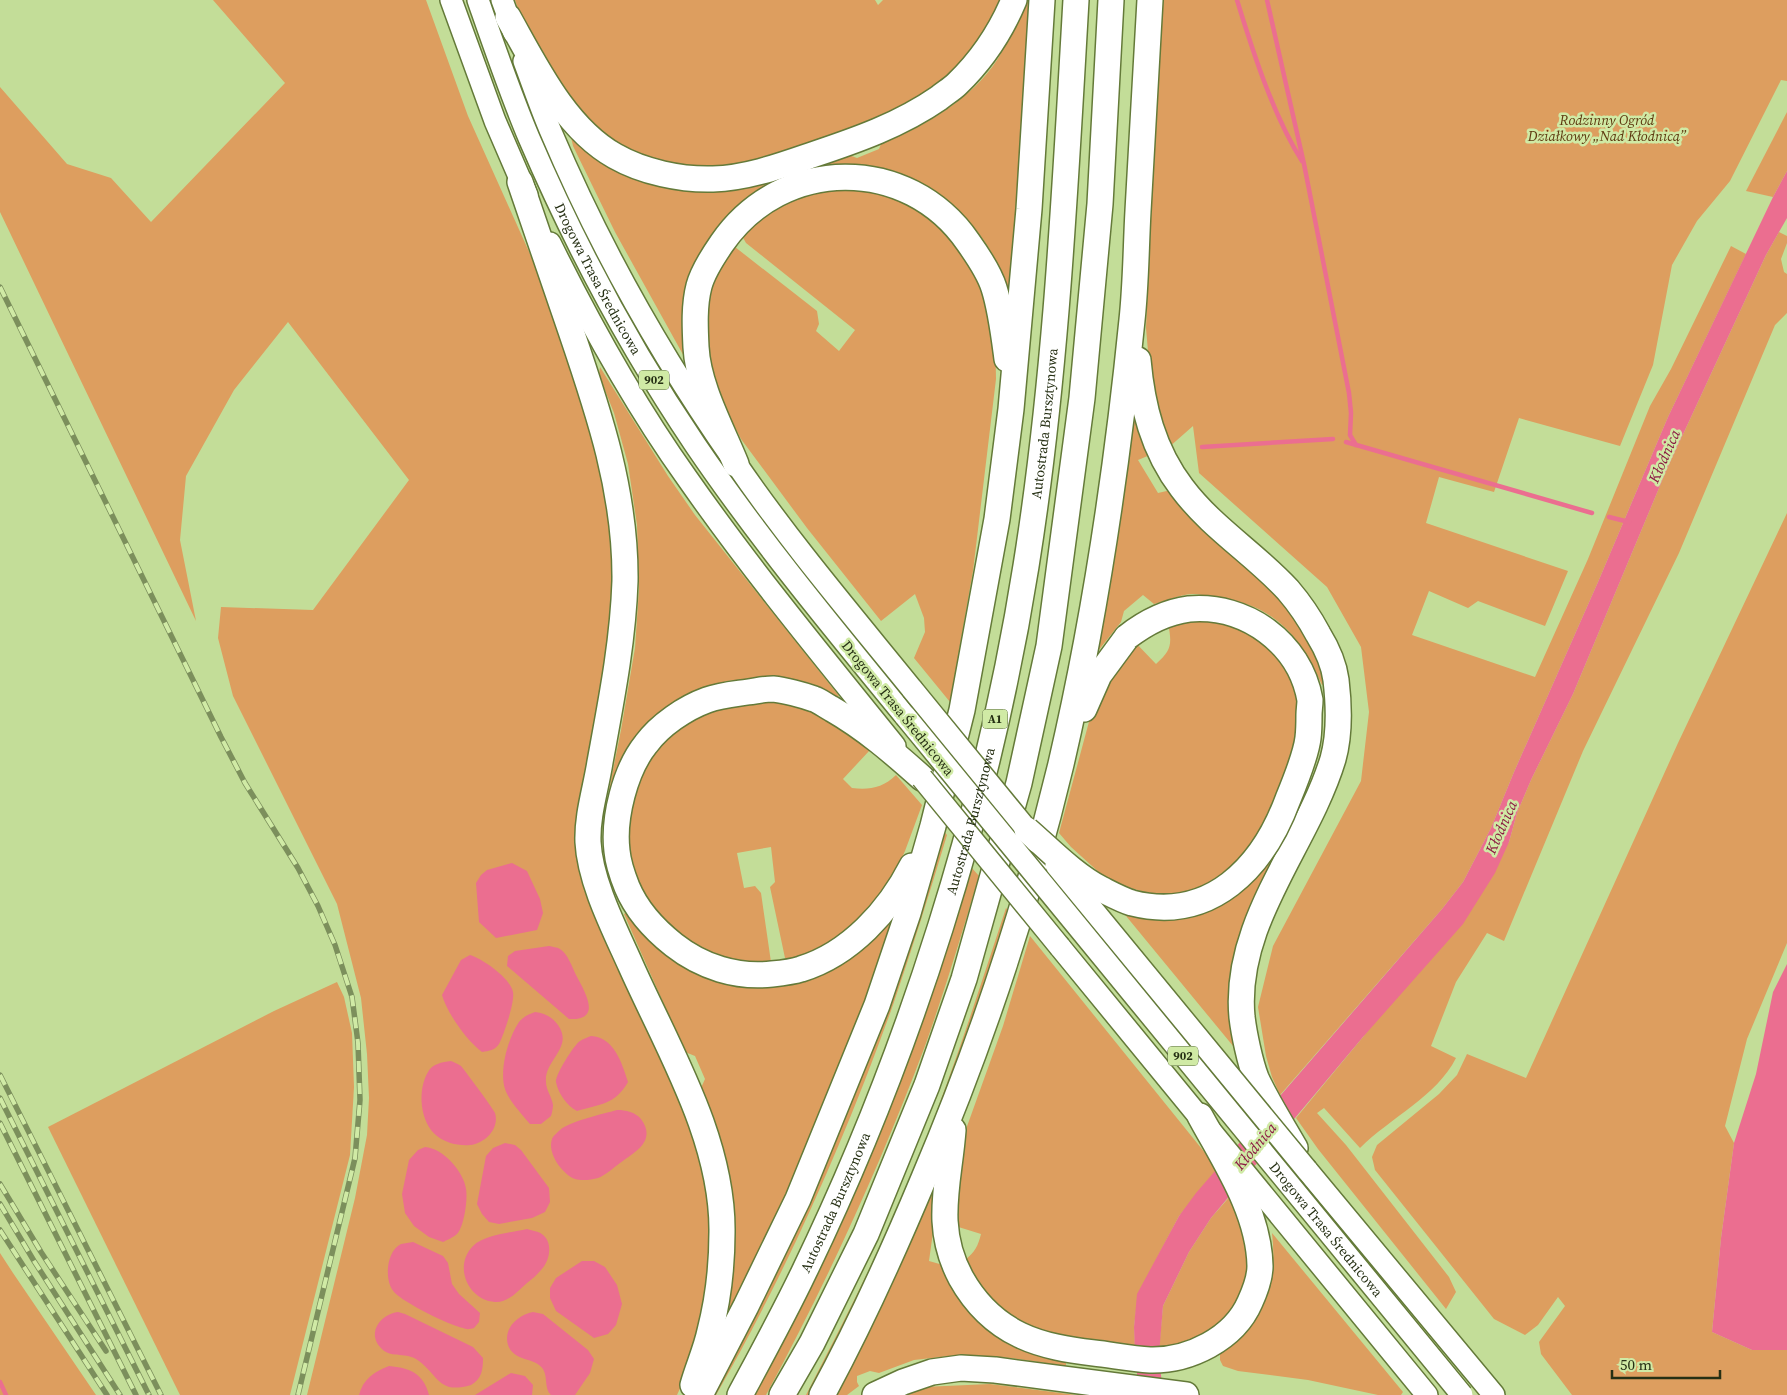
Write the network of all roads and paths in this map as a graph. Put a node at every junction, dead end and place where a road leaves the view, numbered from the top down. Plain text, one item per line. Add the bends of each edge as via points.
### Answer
1 (451, 0) edge
2 (478, 0) edge
3 (1014, 0) edge
4 (1042, 0) edge
5 (1076, 0) edge
6 (1111, 0) edge
7 (1150, 0) edge
8 (505, 8) edge
9 (520, 182) junction
10 (1133, 315) junction
11 (1011, 409) junction
12 (736, 464) junction
13 (891, 747) junction
14 (1061, 764) junction
15 (922, 778) joint
16 (933, 826) junction
17 (1027, 830) junction
18 (955, 1105) junction
19 (1200, 1116) junction
20 (1307, 1170) junction
21 (690, 1395) edge
22 (700, 1395) edge
23 (740, 1395) edge
24 (782, 1395) edge
25 (822, 1395) edge
26 (875, 1395) edge
27 (1186, 1395) edge
28 (1427, 1395) edge
29 (1462, 1395) edge
30 (1494, 1395) edge

1 - 9 main road, Drogowa Trasa Średnicowa / 902
2 - 29 main road, Drogowa Trasa Średnicowa / 902, bridge via 522,120 591,267 669,405 718,478 805,594
3 - 8 highway via 980,59 956,86 922,110 891,126 764,171 714,179 656,173 615,156 594,140 558,102
4 - 11 highway via 1029,209
5 - 23 highway, Autostrada Bursztynowa / A1 via 1063,236 1048,394 1026,566 990,746 946,908 889,1074 805,1270
6 - 24 highway via 1100,204 1082,398 1049,646 1019,783 964,979 927,1085 866,1234 812,1343
7 - 10 highway
8 - 12 main road via 550,132 604,244 671,365
9 - 13 main road, Drogowa Trasa Średnicowa / 902 via 609,356 686,477
9 - 21 highway via 604,428 616,480 622,535 625,580 622,623 588,843 594,874 607,912 693,1102 714,1169 719,1200 722,1230 720,1272 710,1331
10 - 14 highway via 1104,539 1085,653
10 - 20 highway, bridge via 1140,386 1154,439 1163,459 1183,489 1232,540 1288,590 1309,617 1325,646 1336,677 1339,715 1333,758 1316,804 1266,905 1249,946 1243,974 1242,1017 1256,1076
11 - 12 highway via 1005,343 994,287 959,229 932,204 879,181 848,176 818,179 786,189 755,207 731,231 699,286 695,318 700,379
11 - 16 highway via 984,596 962,710
12 - 17 main road, bridge via 804,555
13 - 15 highway
13 - 16 highway via 814,699 773,689 729,694 691,708 645,744 626,779 617,820 617,851 627,887 657,931 704,964 734,973 761,975 799,970 817,964 849,945 866,928 899,890
14 - 17 highway, bridge via 1098,675 1128,637 1140,627 1168,614 1204,609 1236,614 1261,626 1283,644 1300,670 1310,701 1308,740 1282,816 1259,854 1221,892 1195,903 1174,907 1131,902 1099,888
14 - 18 highway via 1016,930
15 - 19 main road, Drogowa Trasa Średnicowa / 902, bridge
16 - 22 highway via 877,1005 823,1138 789,1217
17 - 20 main road, bridge
18 - 19 highway via 944,1194 945,1224 950,1251 961,1277 981,1306 993,1318 1034,1340 1069,1350 1152,1360 1182,1356 1229,1332 1246,1311 1257,1285 1260,1267 1256,1236 1244,1200
18 - 25 highway via 895,1246
19 - 28 main road, Drogowa Trasa Średnicowa / 902
20 - 30 main road
26 - 27 highway via 932,1372 960,1368

